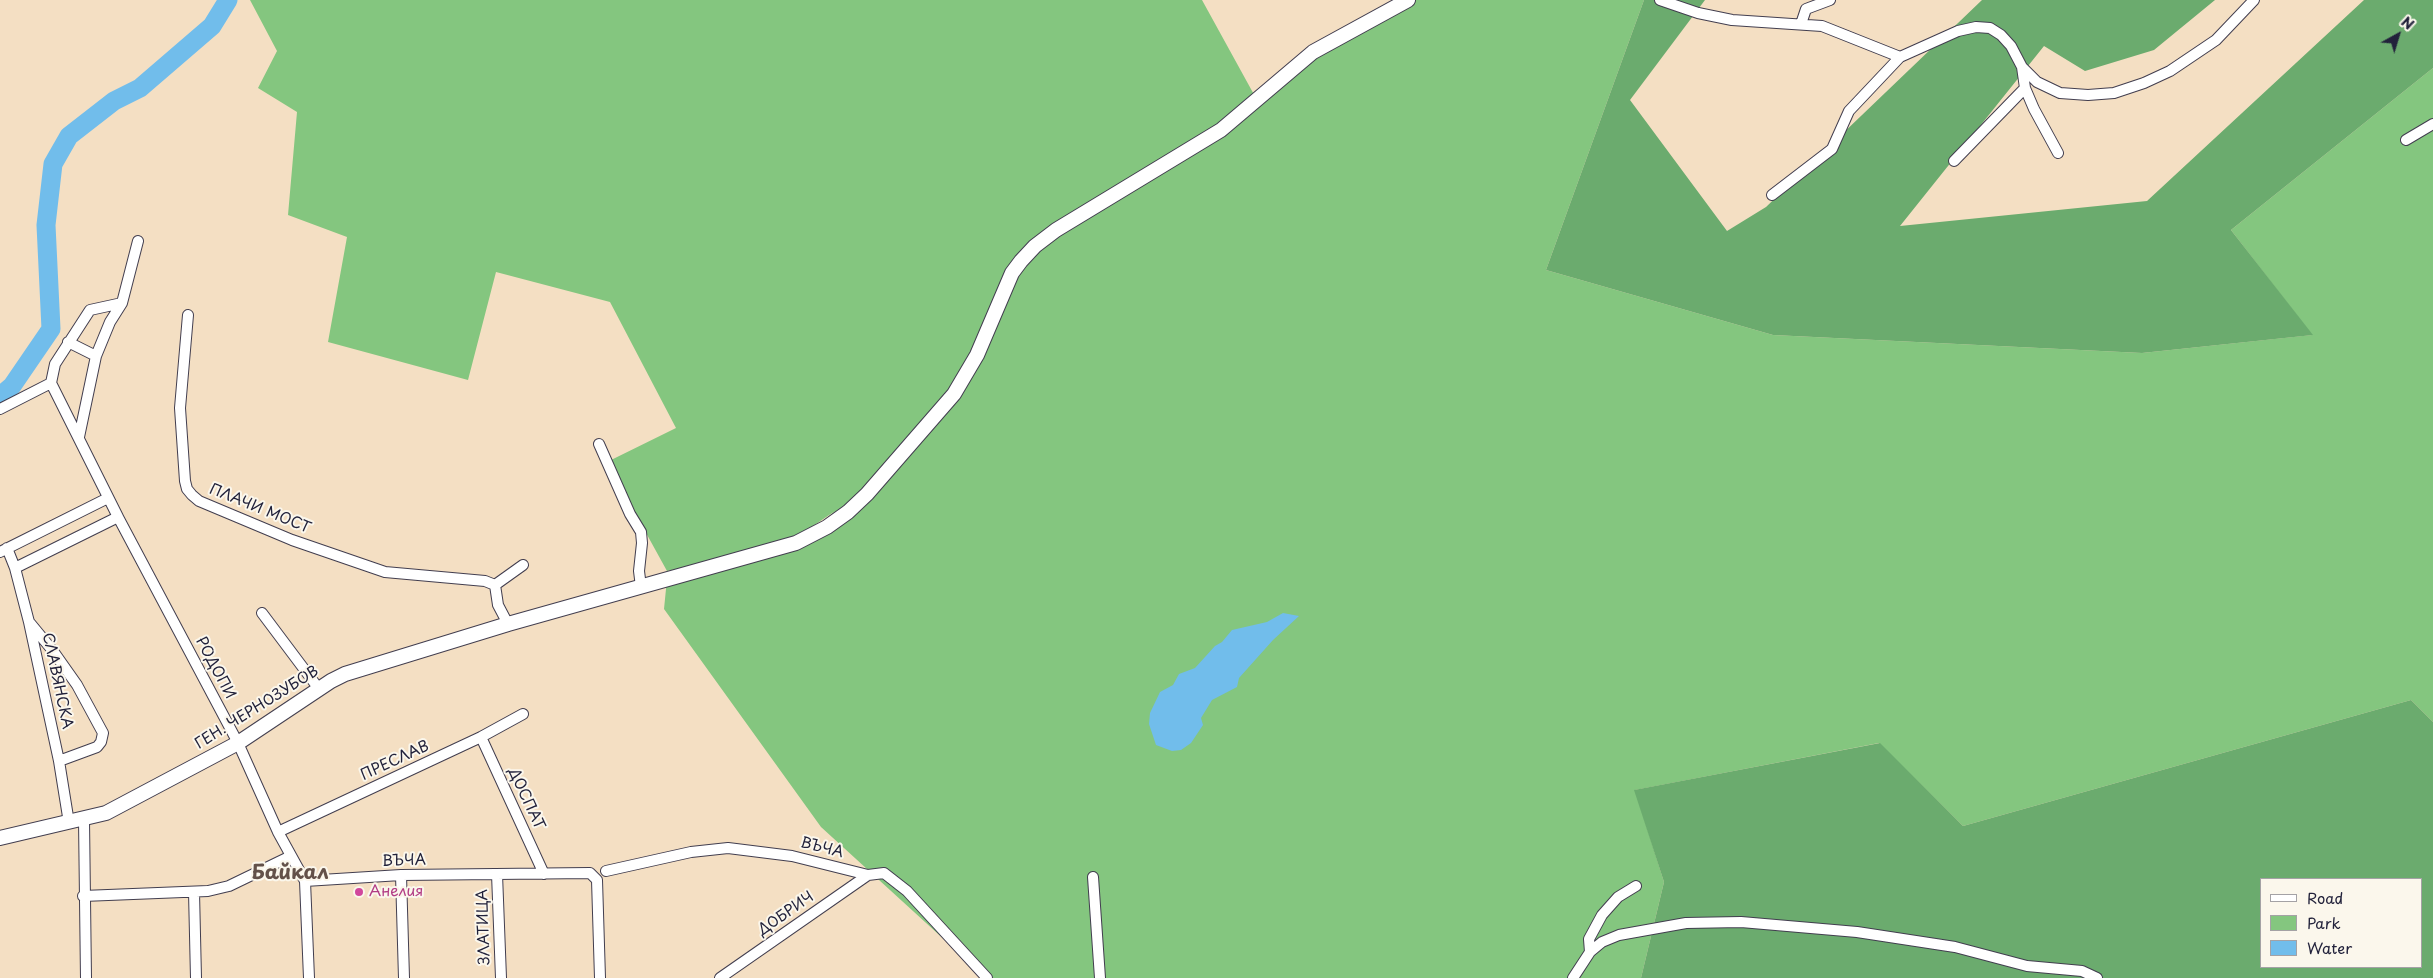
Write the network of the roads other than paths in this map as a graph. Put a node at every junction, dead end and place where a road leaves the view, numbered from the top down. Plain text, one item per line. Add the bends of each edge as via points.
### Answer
1 (1408, 0) edge
2 (1660, 0) edge
3 (1830, 0) edge
4 (2254, 0) edge
5 (1801, 24) junction
6 (1900, 57) junction
7 (2022, 67) junction
8 (2025, 88) junction
9 (2433, 124) edge
10 (2406, 140) dead end
11 (2058, 153) dead end
12 (1954, 161) dead end
13 (1772, 195) dead end
14 (138, 241) dead end
15 (122, 303) junction
16 (188, 315) dead end
17 (68, 342) junction
18 (96, 356) junction
19 (51, 383) junction
20 (0, 409) edge
21 (79, 438) junction
22 (599, 444) dead end
23 (108, 498) junction
24 (118, 517) junction
25 (3, 550) edge
26 (523, 565) dead end
27 (15, 568) junction
28 (495, 585) junction
29 (642, 587) junction
30 (262, 613) dead end
31 (29, 622) junction
32 (508, 624) junction
33 (319, 689) junction
34 (523, 714) dead end
35 (481, 737) junction
36 (238, 743) junction
37 (59, 761) junction
38 (84, 820) junction
39 (69, 823) junction
40 (278, 832) junction
41 (0, 838) edge
42 (291, 856) junction
43 (606, 871) dead end
44 (497, 874) junction
45 (544, 874) junction
46 (401, 875) junction
47 (868, 875) junction
48 (1094, 877) dead end
49 (305, 881) junction
50 (1636, 886) dead end
51 (194, 892) junction
52 (83, 896) junction
53 (1590, 952) junction
54 (86, 978) edge
55 (196, 978) edge
56 (309, 978) edge
57 (404, 978) edge
58 (501, 978) edge
59 (600, 978) edge
60 (720, 978) edge
61 (987, 978) edge
62 (1100, 978) edge
63 (1573, 978) edge
64 (2097, 978) edge

1 - 29 street, ГЕН. ЧЕРНОЗУБОВ via 1313,52 1221,130 1035,246 1012,273 977,355 954,394 902,456 848,512 796,543
2 - 5 street via 1732,20
3 - 5 street via 1806,9
4 - 7 street via 2216,40 2170,70 2144,83 2114,92 2088,95 2060,93 2037,82
5 - 6 street via 1822,26
6 - 7 street via 1958,31 1990,28 2011,46
6 - 13 street via 1849,111 1832,149
7 - 8 street
8 - 11 street via 2048,140
8 - 12 street
9 - 10 street
14 - 15 street
15 - 17 street via 90,310
15 - 18 street
16 - 28 street, ПЛАЧИ МОСТ via 180,408 185,481 192,495 199,501 292,540 385,572 485,581
17 - 18 street
17 - 19 street via 55,364
18 - 21 street
19 - 20 street
19 - 21 street, РОДОПИ
21 - 23 street, РОДОПИ
22 - 29 street via 641,532 639,572
23 - 24 street, РОДОПИ
23 - 25 street
24 - 27 street
24 - 36 street, РОДОПИ
25 - 27 street, СЛАВЯНСКА
26 - 28 street
27 - 31 street, СЛАВЯНСКА
28 - 32 street via 498,605
29 - 32 street, ГЕН. ЧЕРНОЗУБОВ
30 - 33 street
31 - 37 street, СЛАВЯНСКА
31 - 37 street via 77,684 103,733 97,747
32 - 33 street, ГЕН. ЧЕРНОЗУБОВ via 346,674
33 - 36 street, ГЕН. ЧЕРНОЗУБОВ
34 - 35 street, ПРЕСЛАВ
35 - 40 street, ПРЕСЛАВ
35 - 45 street, ДОСПАТ
36 - 38 street, ГЕН. ЧЕРНОЗУБОВ via 132,801
36 - 40 street, РОДОПИ
37 - 39 street, СЛАВЯНСКА
38 - 39 street, ГЕН. ЧЕРНОЗУБОВ
38 - 52 street
39 - 41 street, ГЕН. ЧЕРНОЗУБОВ
40 - 42 street, РОДОПИ
42 - 49 street, РОДОПИ
42 - 51 street via 229,886
43 - 47 street, ВЪЧА via 691,852 728,848 792,856
44 - 45 street, ВЪЧА
44 - 46 street, ВЪЧА
44 - 58 street, ЗЛАТИЦА
45 - 59 street, ВЪЧА via 586,872 597,880
46 - 49 street, ВЪЧА
46 - 57 street
47 - 60 street, ДОБРИЧ
47 - 61 street, ВЪЧА via 884,873 898,882
48 - 62 street
49 - 56 street, РОДОПИ
50 - 53 street via 1618,897 1602,916 1589,939
51 - 52 street
51 - 55 street
52 - 54 street
53 - 63 street
53 - 64 street via 1610,939 1638,930 1686,923 1741,922 1857,932 1947,946 2027,966 2082,971

